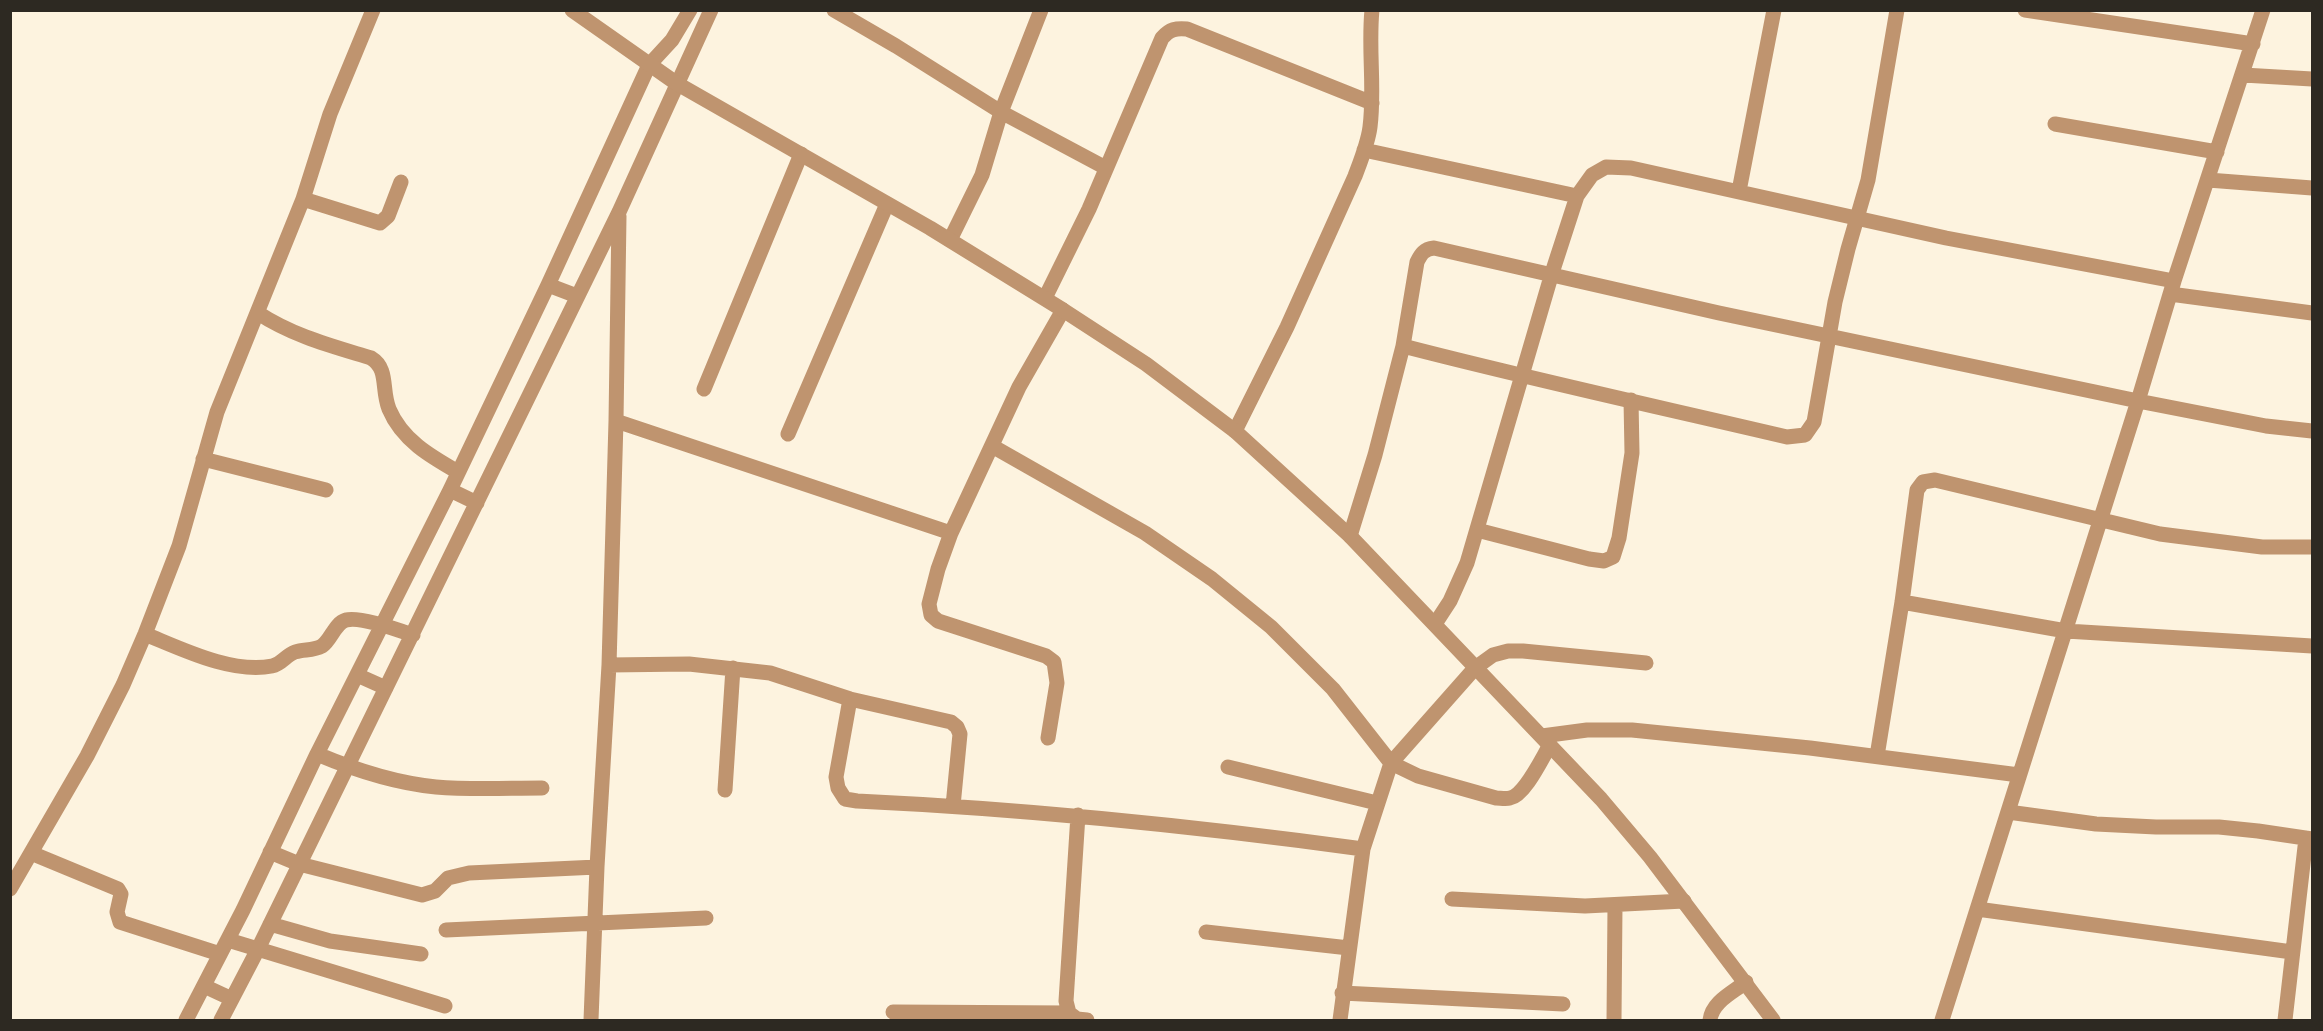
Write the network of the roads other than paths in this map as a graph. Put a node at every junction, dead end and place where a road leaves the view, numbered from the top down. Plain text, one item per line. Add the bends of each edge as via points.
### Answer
1 (373, 10) edge
2 (572, 10) edge
3 (690, 10) edge
4 (711, 10) edge
5 (834, 10) edge
6 (1041, 10) edge
7 (1372, 10) edge
8 (1774, 10) edge
9 (1897, 10) edge
10 (2025, 10) edge
11 (2263, 10) edge
12 (2253, 44) junction
13 (649, 65) junction
14 (2243, 75) junction
15 (2313, 79) edge
16 (676, 83) junction
17 (1372, 104) junction
18 (1001, 112) junction
19 (2055, 124) dead end
20 (1364, 150) junction
21 (2217, 152) junction
22 (801, 154) junction
23 (1106, 168) junction
24 (2208, 180) junction
25 (401, 182) dead end
26 (2313, 188) edge
27 (1739, 191) junction
28 (1577, 196) junction
29 (303, 199) junction
30 (887, 204) junction
31 (619, 212) junction
32 (1857, 217) junction
33 (950, 240) junction
34 (1552, 273) junction
35 (548, 285) junction
36 (2172, 288) junction
37 (577, 296) junction
38 (1045, 298) junction
39 (1063, 310) junction
40 (258, 313) junction
41 (2313, 313) edge
42 (1828, 335) junction
43 (1403, 346) junction
44 (1522, 377) junction
45 (704, 389) dead end
46 (1631, 400) junction
47 (2138, 401) junction
48 (616, 422) junction
49 (1235, 431) junction
50 (2313, 431) edge
51 (788, 434) dead end
52 (992, 446) junction
53 (203, 459) junction
54 (458, 472) junction
55 (326, 490) dead end
56 (450, 490) junction
57 (477, 503) junction
58 (2100, 518) junction
59 (1477, 530) junction
60 (951, 533) junction
61 (1350, 536) junction
62 (2313, 547) edge
63 (1902, 602) junction
64 (1435, 624) junction
65 (383, 625) junction
66 (2066, 631) junction
67 (145, 634) junction
68 (412, 635) junction
69 (2313, 646) edge
70 (1646, 663) dead end
71 (609, 665) junction
72 (733, 668) junction
73 (1475, 668) junction
74 (357, 675) junction
75 (386, 688) junction
76 (850, 699) junction
77 (1048, 738) dead end
78 (1546, 741) junction
79 (317, 754) junction
80 (1877, 756) junction
81 (1391, 763) junction
82 (346, 766) junction
83 (1228, 767) dead end
84 (2019, 775) junction
85 (542, 788) dead end
86 (725, 790) dead end
87 (1377, 803) junction
88 (953, 806) junction
89 (2007, 812) junction
90 (1078, 815) junction
91 (2309, 839) edge
92 (1363, 849) junction
93 (270, 852) junction
94 (31, 853) junction
95 (299, 864) junction
96 (597, 867) junction
97 (10, 889) edge
98 (1452, 899) dead end
99 (1684, 901) junction
100 (1615, 906) junction
101 (1977, 909) junction
102 (706, 918) dead end
103 (270, 924) junction
104 (595, 924) junction
105 (446, 930) dead end
106 (1206, 932) dead end
107 (224, 947) junction
108 (1349, 948) junction
109 (257, 951) junction
110 (2292, 952) junction
111 (421, 954) dead end
112 (1746, 982) junction
113 (204, 986) junction
114 (1342, 993) junction
115 (232, 999) junction
116 (1563, 1004) dead end
117 (445, 1006) dead end
118 (893, 1012) dead end
119 (1068, 1013) junction
120 (186, 1020) edge
121 (221, 1020) edge
122 (591, 1020) edge
123 (1087, 1020) edge
124 (1340, 1020) edge
125 (1614, 1020) edge
126 (1710, 1020) edge
127 (1773, 1020) edge
128 (1942, 1020) edge
129 (2285, 1020) edge

1 - 29 street via 330,114
2 - 13 street
3 - 13 street via 672,40
4 - 16 street
5 - 18 street
6 - 18 street
7 - 17 street
8 - 27 street
9 - 32 street via 1870,170
10 - 12 street
11 - 12 street
12 - 14 street
13 - 16 street
13 - 35 street
14 - 15 street
14 - 21 street
16 - 22 street
16 - 31 street
17 - 20 street
17 - 23 street via 1199,33 1177,28 1162,38
18 - 23 street
18 - 33 street via 982,175
19 - 21 street
20 - 28 street
20 - 49 street via 1287,327
21 - 24 street
22 - 30 street
22 - 45 street
23 - 38 street
24 - 26 street
24 - 36 street
25 - 29 street via 388,216 380,222
27 - 28 street via 1631,168 1606,167 1592,175
27 - 32 street
28 - 34 street
29 - 40 street
30 - 33 street
30 - 51 street
31 - 37 street
31 - 48 street
32 - 36 street
32 - 42 street
33 - 38 street
34 - 42 street
34 - 43 street via 1446,249 1427,249 1417,262
34 - 44 street
35 - 37 street
35 - 54 street
36 - 41 street
36 - 47 street
37 - 57 street
38 - 39 street
39 - 49 street via 1146,364
39 - 52 street via 1019,387
40 - 53 street via 217,412
40 - 54 street via 306,338 379,363 389,409 402,430 419,448
42 - 46 street via 1814,422 1805,435 1787,437
42 - 47 street
43 - 44 street
43 - 61 street
44 - 46 street
44 - 59 street
46 - 59 street via 1632,453 1619,538 1612,557 1604,561 1589,559
47 - 50 street via 2266,426
47 - 58 street
48 - 60 street
48 - 71 street
49 - 61 street
52 - 60 street
52 - 81 street via 1144,533 1212,579 1271,627 1333,689
53 - 55 street
53 - 67 street via 179,546
54 - 56 street
56 - 57 street
56 - 65 street
57 - 68 street
58 - 62 street via 2160,534 2262,547
58 - 63 street via 1935,480 1923,482 1917,490
58 - 66 street
59 - 64 street via 1467,563
60 - 77 street via 929,604 931,615 938,621 1054,662 1057,683
61 - 64 street
63 - 66 street
63 - 80 street
64 - 73 street
65 - 67 street via 348,619 319,648 296,651 269,667 222,663
65 - 68 street
65 - 74 street
66 - 69 street
66 - 84 street
67 - 94 street via 87,756
68 - 75 street
70 - 73 street via 1508,651
71 - 72 street
71 - 96 street
72 - 76 street via 770,673
72 - 86 street
73 - 78 street
73 - 81 street
74 - 75 street
74 - 79 street
75 - 82 street
76 - 88 street via 951,722 957,727 960,742
76 - 88 street via 837,777 845,799
78 - 80 street via 1587,730 1632,730
78 - 81 street via 1526,785 1509,799 1418,776
78 - 99 street via 1650,856
79 - 82 street
79 - 93 street
80 - 84 street
81 - 87 street
82 - 85 street via 435,787
82 - 95 street
83 - 87 street
84 - 89 street
87 - 92 street
88 - 90 street
89 - 91 street via 2096,824 2219,827
89 - 101 street
90 - 92 street
90 - 119 street
91 - 110 street
92 - 108 street
93 - 95 street
93 - 107 street
94 - 97 street
94 - 107 street via 118,889 120,922
95 - 96 street via 422,895 435,891 448,878 469,873
95 - 103 street
96 - 104 street
98 - 100 street
99 - 100 street
99 - 112 street
100 - 125 street
101 - 110 street
101 - 128 street
102 - 104 street
103 - 109 street
103 - 111 street via 330,941
104 - 105 street
104 - 122 street
106 - 108 street
107 - 109 street
107 - 113 street
108 - 114 street
109 - 115 street
109 - 117 street
110 - 129 street
112 - 126 street via 1716,1004
112 - 127 street
113 - 115 street
113 - 120 street
114 - 116 street
114 - 124 street
115 - 121 street
118 - 119 street
119 - 123 street

